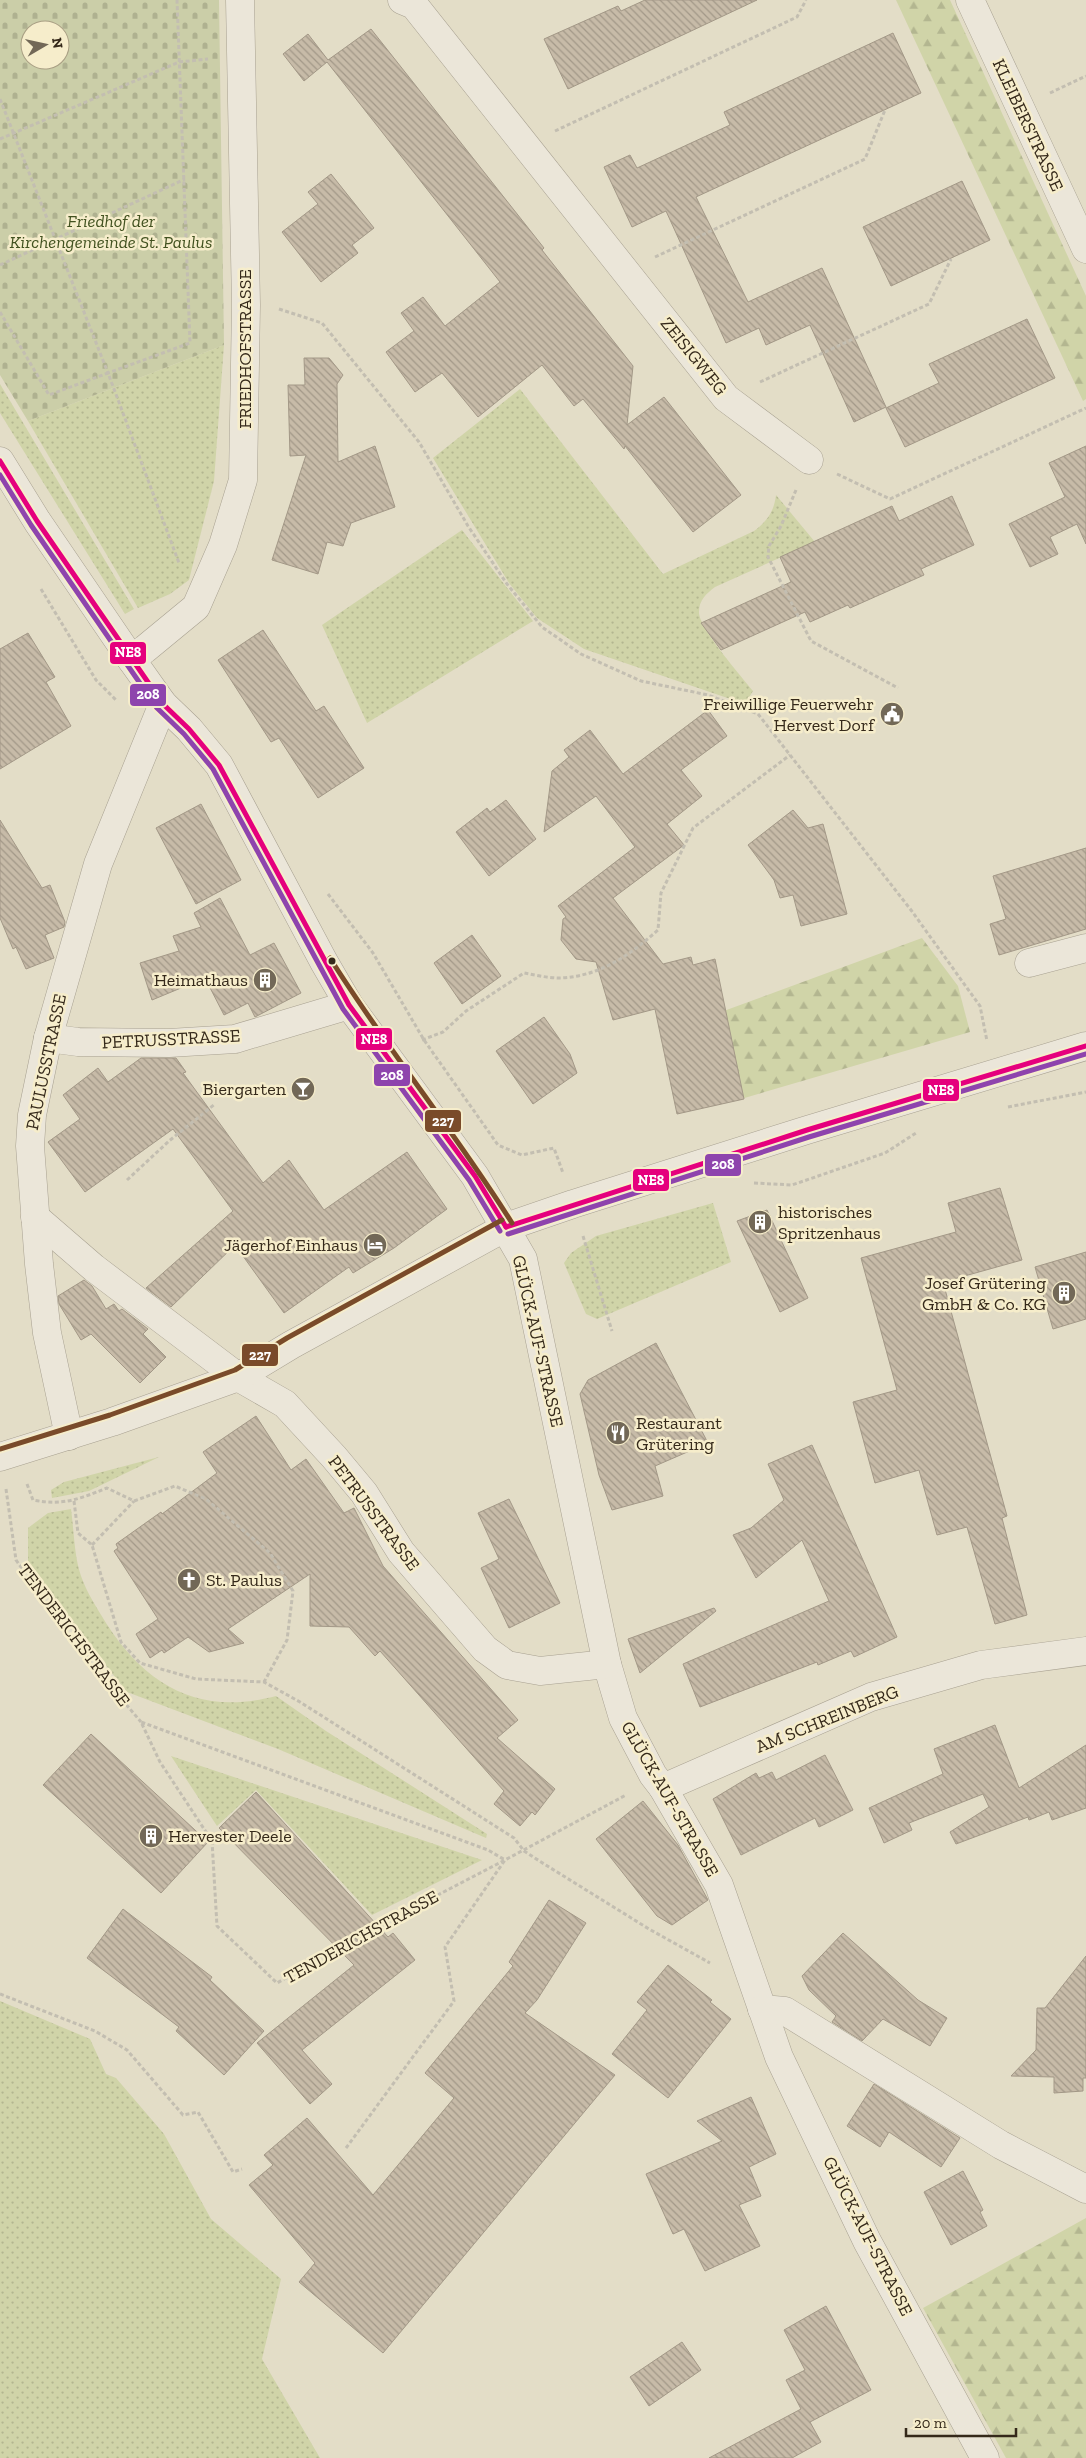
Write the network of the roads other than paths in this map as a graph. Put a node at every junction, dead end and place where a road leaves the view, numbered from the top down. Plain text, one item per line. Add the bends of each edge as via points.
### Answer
1 (402, 0) edge
2 (970, 0) edge
3 (247, 1) edge
4 (1086, 250) edge
5 (809, 460) road end
6 (0, 461) edge
7 (131, 658) junction
8 (163, 704) junction
9 (1086, 948) edge
10 (1028, 963) dead end
11 (349, 1004) junction
12 (48, 1038) junction
13 (1086, 1046) edge
14 (35, 1217) junction
15 (506, 1227) junction
16 (238, 1377) junction
17 (70, 1436) junction
18 (1, 1456) edge
19 (1086, 1651) edge
20 (606, 1664) junction
21 (658, 1782) junction
22 (762, 2009) junction
23 (1086, 2189) edge
24 (985, 2458) edge

1 - 5 street, ZEISIGWEG via 414,5 726,398
2 - 4 street, KLEIBERSTRASSE
3 - 7 street, FRIEDHOFSTRASSE via 240,41 246,304 243,480 223,545 196,608
6 - 7 street, GLÜCK-AUF-STRASSE via 36,521
7 - 8 street, GLÜCK-AUF-STRASSE
8 - 11 street, GLÜCK-AUF-STRASSE via 190,729 219,765
8 - 12 street, PAULUSSTRASSE via 98,864
9 - 10 street
11 - 12 street, PETRUSSTRASSE via 235,1039 169,1043
11 - 15 street, GLÜCK-AUF-STRASSE via 476,1176
12 - 14 street, PAULUSSTRASSE via 32,1115 30,1146
13 - 15 street
14 - 16 street, PETRUSSTRASSE via 94,1268
14 - 17 street, PAULUSSTRASSE via 47,1333
15 - 16 street
15 - 20 street, GLÜCK-AUF-STRASSE via 523,1259
16 - 17 street
16 - 20 street, PETRUSSTRASSE via 285,1404 334,1457 364,1493 401,1552 485,1649 507,1665 540,1671
17 - 18 street
19 - 21 street, AM SCHREINBERG via 981,1665 871,1696
20 - 21 street, GLÜCK-AUF-STRASSE via 623,1718
21 - 22 street, GLÜCK-AUF-STRASSE via 719,1885
22 - 23 street via 784,2011 1001,2145
22 - 24 street, GLÜCK-AUF-STRASSE via 780,2057 867,2241

